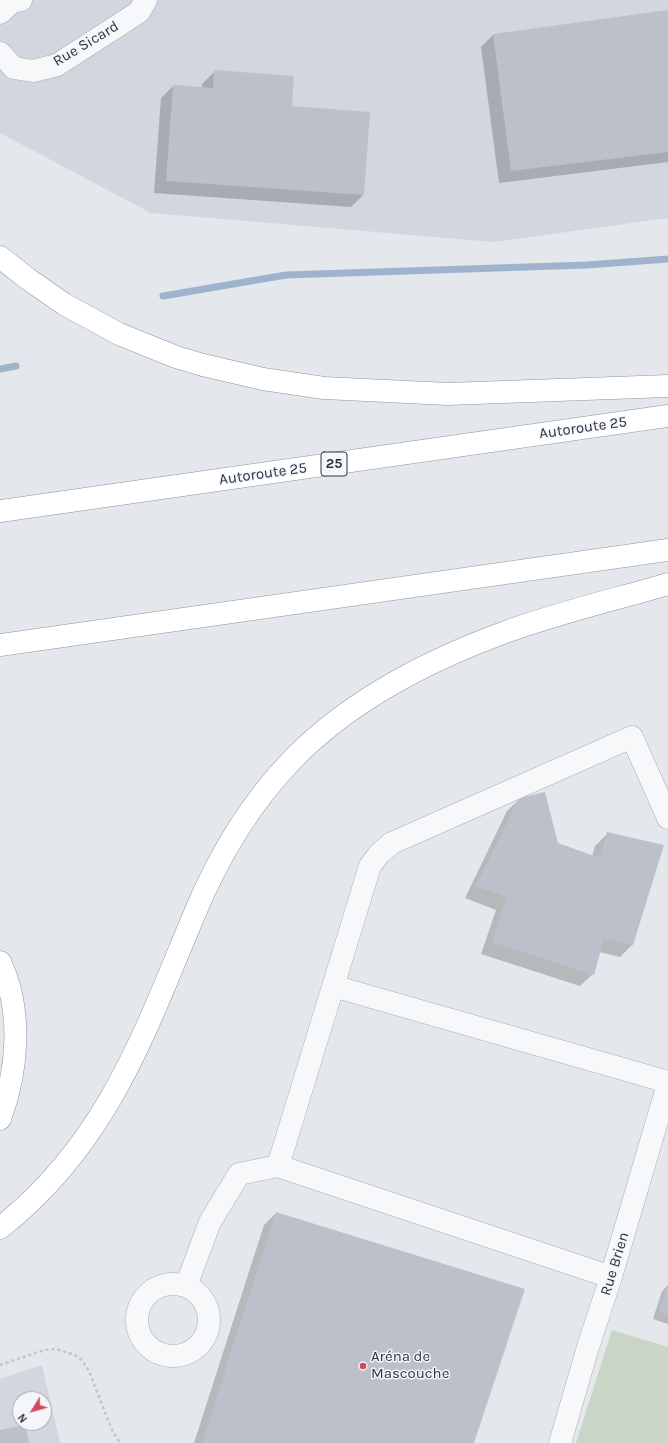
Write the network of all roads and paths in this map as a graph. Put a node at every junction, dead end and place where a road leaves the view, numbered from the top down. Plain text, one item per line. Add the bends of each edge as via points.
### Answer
1 (21, 0) edge
2 (146, 0) edge
3 (0, 13) edge
4 (0, 53) edge
5 (0, 257) edge
6 (668, 386) edge
7 (668, 416) edge
8 (0, 512) edge
9 (668, 550) edge
10 (668, 584) edge
11 (0, 645) edge
12 (668, 818) edge
13 (0, 962) edge
14 (333, 986) junction
15 (668, 1083) edge
16 (0, 1119) edge
17 (278, 1166) junction
18 (0, 1228) edge
19 (612, 1278) junction
20 (186, 1286) dead end
21 (0, 1365) edge
22 (120, 1443) edge
23 (560, 1443) edge

1 - 3 street via 12,2
2 - 4 street, Rue Sicard via 139,12 56,65 33,71 14,68
5 - 6 highway via 58,301 119,334 190,361 263,379 324,388 448,394
7 - 8 highway, Autoroute 25 / 25
9 - 11 highway
10 - 18 highway via 545,619 435,662 395,682 358,706 293,759 251,810 215,868 143,1037 96,1122 52,1180
12 - 14 street via 632,736 392,843 370,866
13 - 16 highway via 8,982 13,1006 16,1049 10,1085
14 - 15 street
14 - 17 street
15 - 19 street, Rue Brien
17 - 19 street
17 - 20 street via 239,1174 210,1222
19 - 23 street, Rue Brien via 588,1347
21 - 22 path via 44,1350 56,1349 75,1355 89,1371 112,1430

